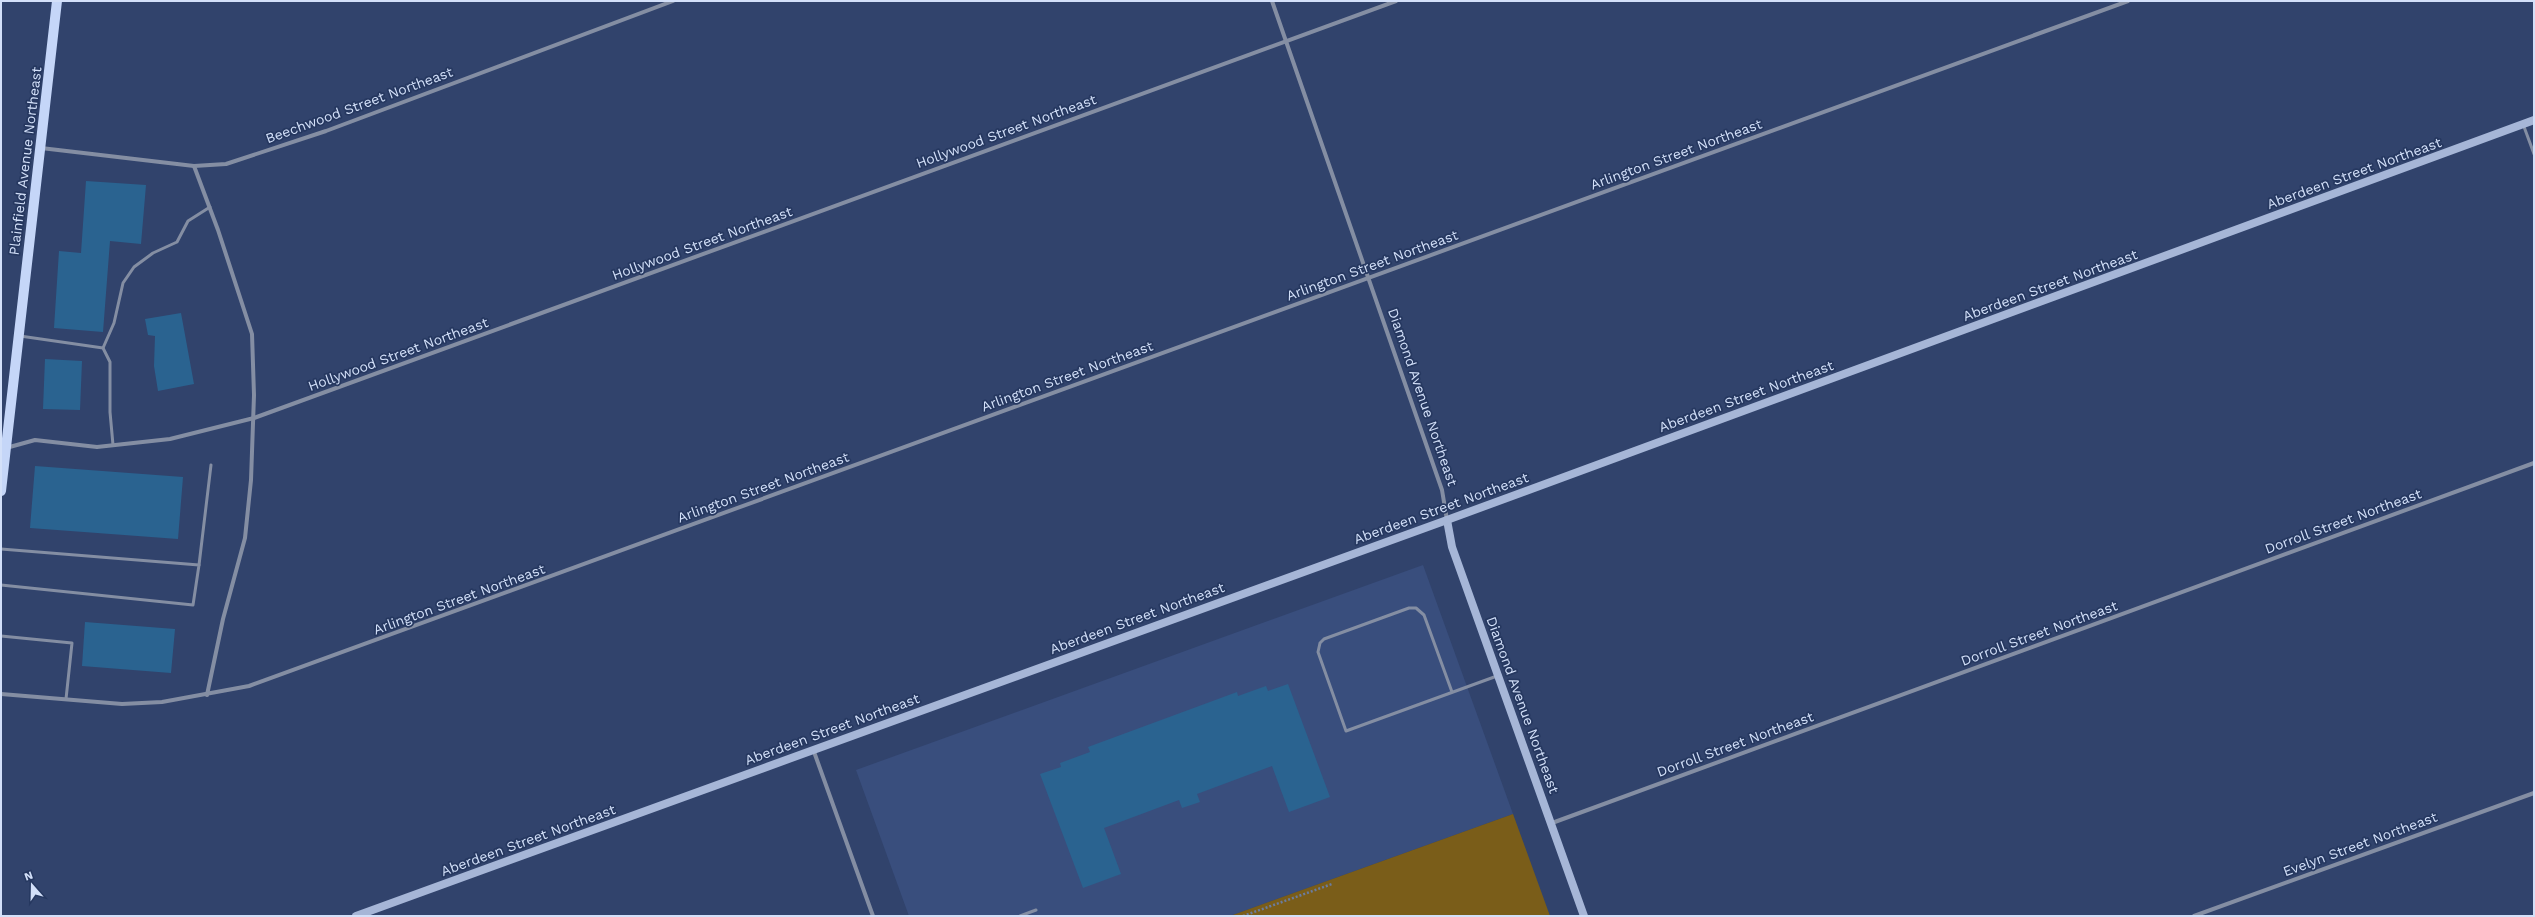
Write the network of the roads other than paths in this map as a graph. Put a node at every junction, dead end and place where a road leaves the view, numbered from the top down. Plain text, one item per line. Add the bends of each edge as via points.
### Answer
1 (57, 1) edge
2 (673, 1) edge
3 (1272, 1) edge
4 (1396, 1) edge
5 (2128, 1) edge
6 (1286, 41) junction
7 (2534, 120) edge
8 (2523, 124) junction
9 (40, 148) junction
10 (2534, 154) edge
11 (194, 166) junction
12 (210, 207) junction
13 (1369, 277) junction
14 (18, 336) junction
15 (103, 348) junction
16 (254, 418) junction
17 (112, 445) junction
18 (3, 449) edge
19 (2534, 463) edge
20 (211, 465) dead end
21 (1, 491) edge
22 (1447, 520) junction
23 (1, 549) edge
24 (199, 565) junction
25 (1, 586) edge
26 (1, 636) edge
27 (1499, 676) junction
28 (1452, 692) junction
29 (1, 694) edge
30 (207, 695) junction
31 (66, 699) junction
32 (813, 750) junction
33 (2534, 793) edge
34 (1552, 823) junction
35 (1036, 910) dead end
36 (356, 916) edge
37 (873, 916) edge
38 (1020, 916) edge
39 (1584, 916) edge
40 (2194, 916) edge

1 - 9 main road, Plainfield Avenue Northeast
2 - 11 street, Beechwood Street Northeast via 326,131 226,164
3 - 6 street, Diamond Avenue Northeast
4 - 6 street, Hollywood Street Northeast
5 - 13 street, Arlington Street Northeast
6 - 13 street, Diamond Avenue Northeast
6 - 16 street, Hollywood Street Northeast
7 - 8 street, Aberdeen Street Northeast
8 - 10 lane
8 - 22 street, Aberdeen Street Northeast
9 - 11 street, Beechwood Street Northeast
9 - 14 main road, Plainfield Avenue Northeast
11 - 12 street
12 - 15 lane via 188,221 177,242 153,253 134,267 123,283 114,323
12 - 16 street via 252,334
13 - 22 street, Diamond Avenue Northeast via 1442,490
13 - 30 street, Arlington Street Northeast via 295,670 249,686
14 - 15 lane
14 - 18 main road, Plainfield Avenue Northeast
15 - 17 lane via 110,362
16 - 17 street, Hollywood Street Northeast via 170,439
16 - 30 street via 251,480 244,538
17 - 18 street, Hollywood Street Northeast via 98,447 35,440
18 - 21 main road, Plainfield Avenue Northeast
19 - 34 street, Dorroll Street Northeast
20 - 24 lane
22 - 27 street, Diamond Avenue Northeast via 1452,547
22 - 32 street, Aberdeen Street Northeast
23 - 24 lane
24 - 25 lane via 193,605
26 - 31 lane via 72,644
27 - 28 lane
27 - 34 street, Diamond Avenue Northeast
28 - 28 lane via 1346,731 1318,647 1324,639 1409,608 1416,608 1424,615
29 - 31 street, Arlington Street Northeast
30 - 31 street, Arlington Street Northeast via 162,702 122,704
32 - 36 street, Aberdeen Street Northeast
32 - 37 street
33 - 40 street, Evelyn Street Northeast
34 - 39 street, Diamond Avenue Northeast
35 - 38 lane

